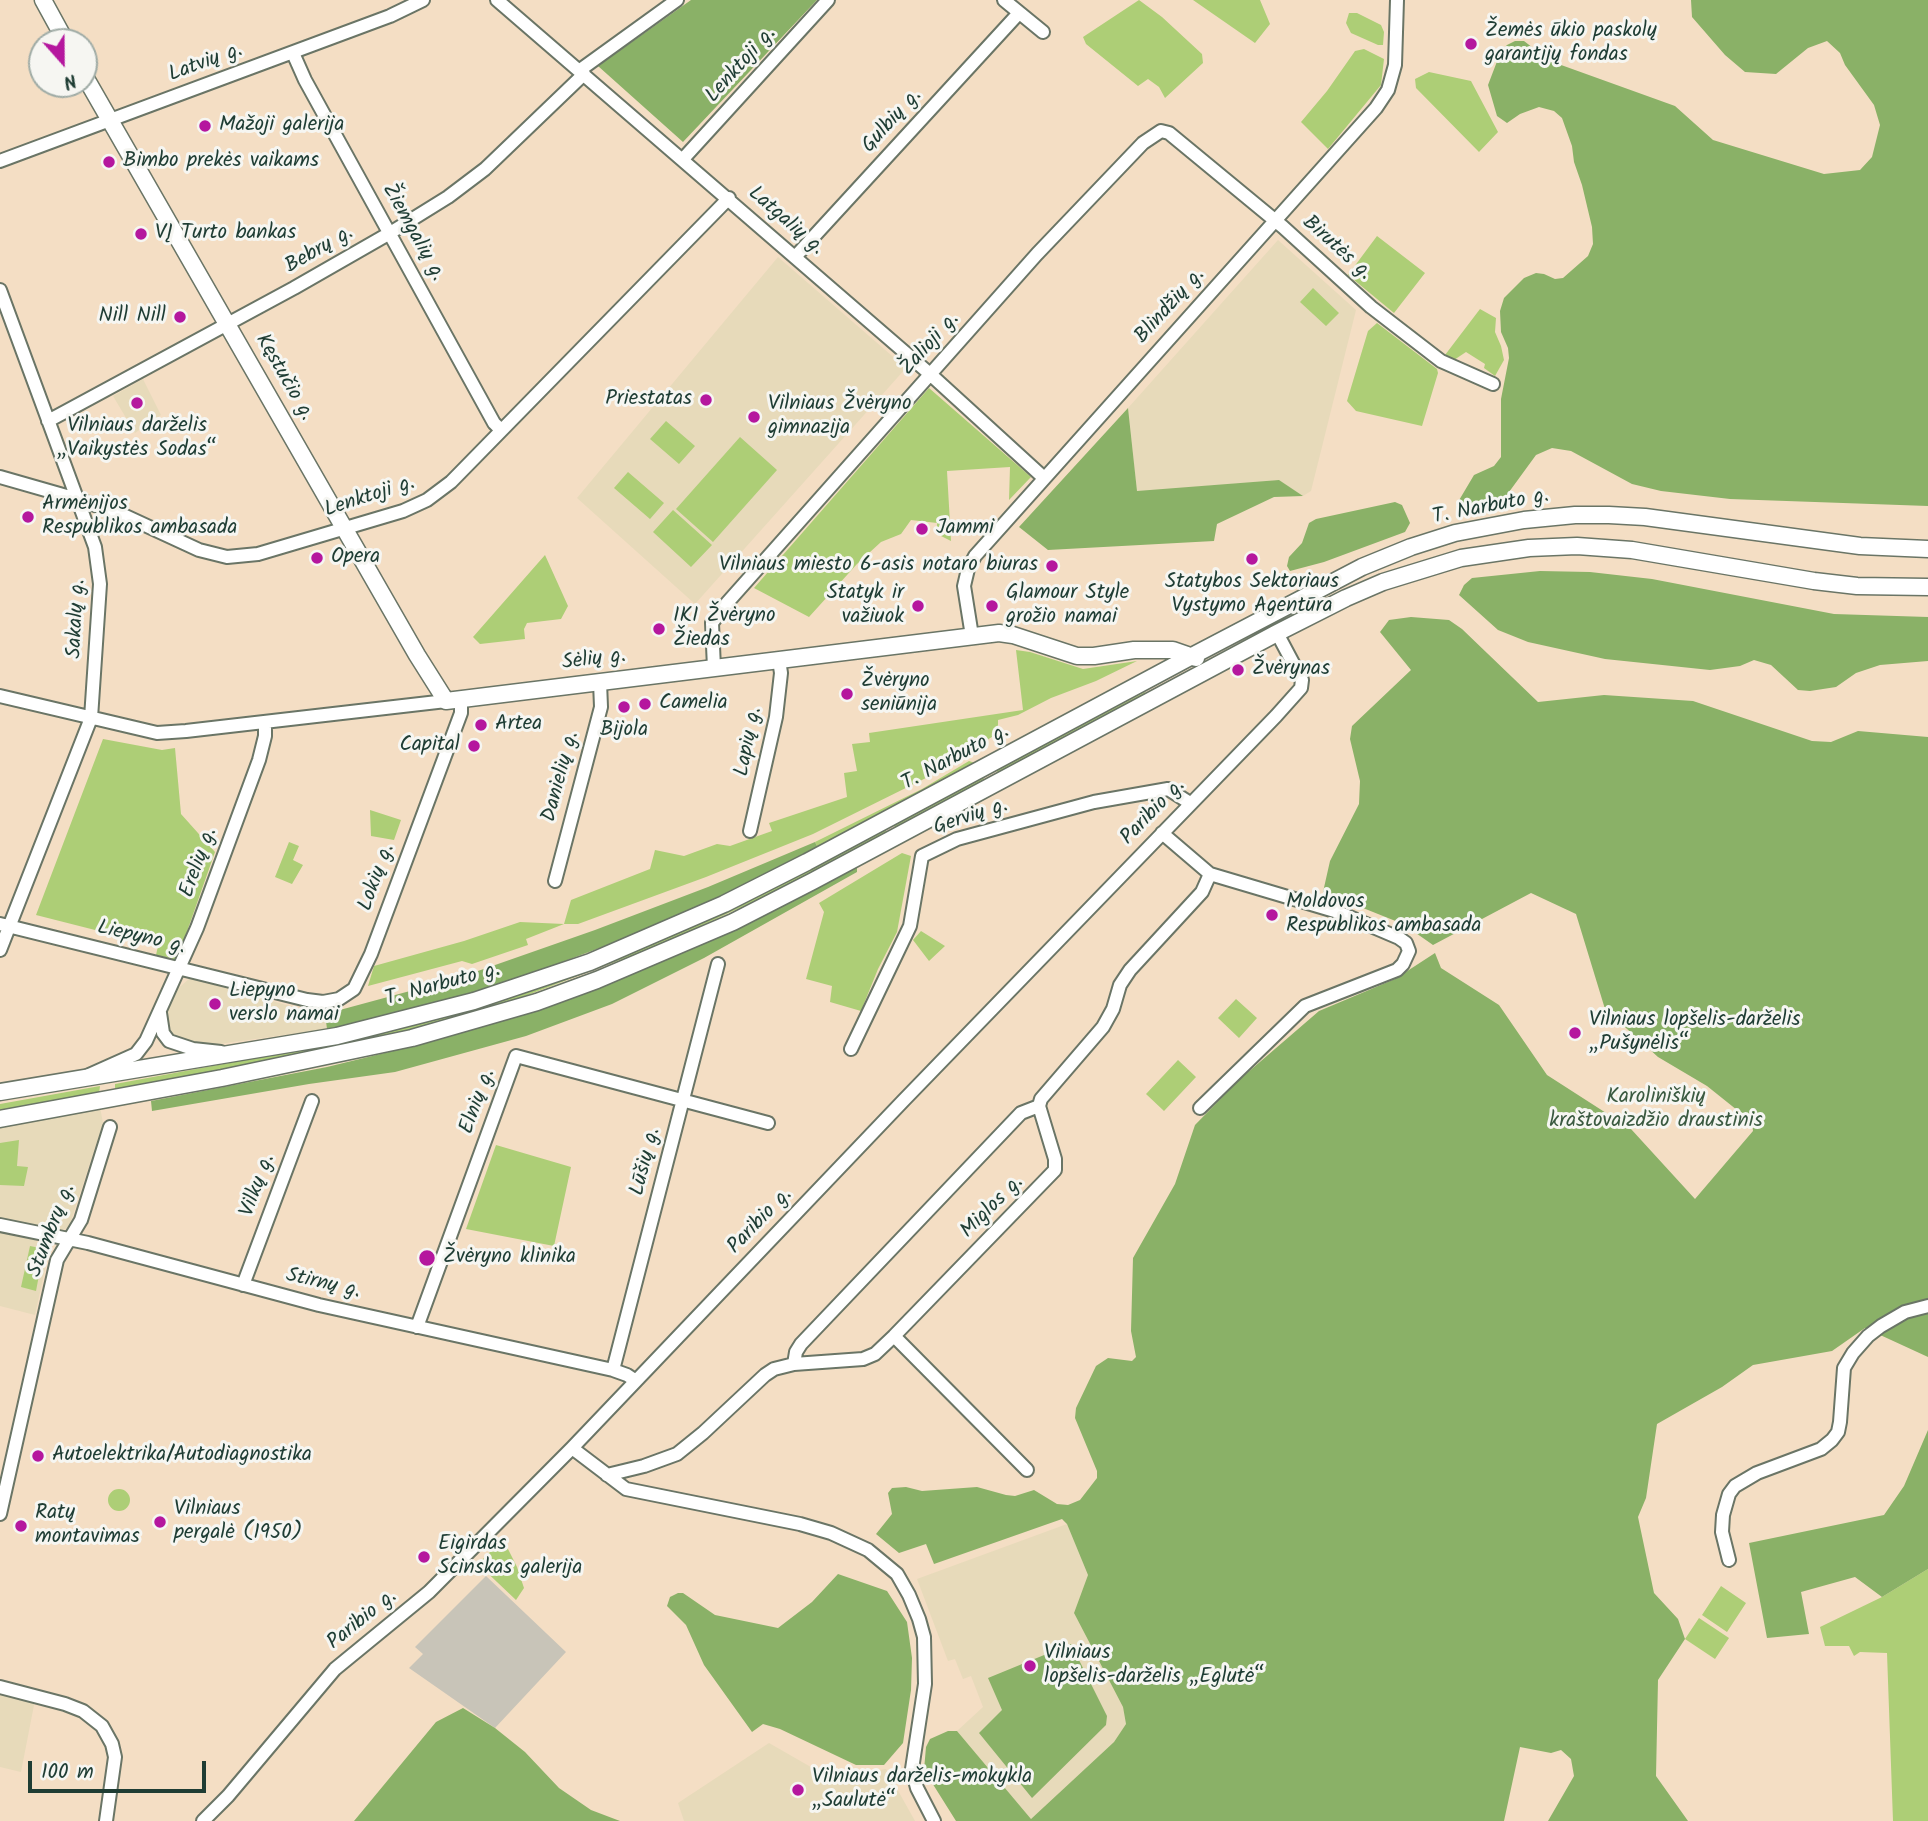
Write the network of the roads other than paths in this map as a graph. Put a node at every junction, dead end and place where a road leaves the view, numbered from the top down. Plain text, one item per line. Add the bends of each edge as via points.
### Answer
1 (43, 0) edge
2 (423, 0) edge
3 (497, 0) edge
4 (677, 0) edge
5 (828, 0) edge
6 (1004, 0) edge
7 (1397, 0) edge
8 (1018, 13) junction
9 (58, 28) edge
10 (1043, 32) dead end
11 (293, 52) junction
12 (582, 72) junction
13 (97, 98) edge
14 (110, 120) junction
15 (1161, 131) joint
16 (683, 159) junction
17 (0, 161) edge
18 (729, 198) junction
19 (1275, 220) junction
20 (390, 233) junction
21 (795, 257) junction
22 (0, 290) edge
23 (228, 324) junction
24 (930, 374) junction
25 (1493, 384) dead end
26 (48, 421) junction
27 (500, 429) junction
28 (0, 477) edge
29 (1044, 478) junction
30 (78, 499) junction
31 (344, 528) junction
32 (1928, 549) edge
33 (1928, 587) edge
34 (1277, 633) junction
35 (972, 636) junction
36 (1192, 656) junction
37 (779, 660) junction
38 (1218, 665) junction
39 (714, 668) junction
40 (600, 682) junction
41 (0, 696) edge
42 (454, 700) junction
43 (91, 718) junction
44 (265, 723) junction
45 (1191, 803) junction
46 (750, 831) dead end
47 (1162, 832) junction
48 (1210, 874) junction
49 (555, 881) dead end
50 (4, 925) edge
51 (0, 950) edge
52 (718, 964) dead end
53 (180, 968) junction
54 (274, 990) joint
55 (160, 1013) junction
56 (851, 1049) dead end
57 (235, 1054) junction
58 (80, 1080) junction
59 (0, 1092) edge
60 (682, 1099) junction
61 (312, 1101) dead end
62 (1039, 1106) junction
63 (1200, 1108) dead end
64 (0, 1119) edge
65 (768, 1123) dead end
66 (110, 1128) dead end
67 (0, 1225) edge
68 (68, 1240) junction
69 (243, 1285) junction
70 (1928, 1306) edge
71 (416, 1326) junction
72 (894, 1336) junction
73 (794, 1364) junction
74 (613, 1370) junction
75 (636, 1381) junction
76 (572, 1448) junction
77 (1027, 1469) dead end
78 (607, 1475) junction
79 (0, 1514) edge
80 (1729, 1560) dead end
81 (0, 1687) edge
82 (106, 1821) edge
83 (203, 1821) edge
84 (934, 1821) edge

1 - 9 main road
2 - 11 street, Latvių g.
3 - 12 street, Latgalių g.
4 - 12 street, Bebrų g.
5 - 16 street, Lenktoji g.
6 - 8 street
7 - 19 street, Blindžių g. via 1395,65 1388,90
8 - 10 street
8 - 21 street, Gulbių g.
11 - 14 street, Latvių g.
11 - 20 street, Žiemgalių g.
12 - 16 street, Latgalių g.
12 - 20 street, Bebrų g. via 485,169
13 - 14 main road, Kęstučio g.
14 - 17 street, Latvių g.
14 - 23 main road, Kęstučio g.
15 - 19 street, Birutės g.
15 - 24 street, Žalioji g. via 1104,183
16 - 18 street, Latgalių g.
18 - 21 street, Latgalių g.
18 - 27 street, Lenktoji g.
19 - 25 street, Birutės g. via 1371,307 1441,361
19 - 29 street, Blindžių g.
20 - 23 street, Bebrų g.
20 - 27 street, Žiemgalių g.
21 - 24 street, Latgalių g.
22 - 26 street, Sakalų g.
23 - 26 street, Bebrų g.
23 - 31 main road, Kęstučio g.
24 - 29 street, Latgalių g.
24 - 39 street, Žalioji g. via 716,616 712,624
26 - 30 street, Sakalų g.
27 - 31 street, Lenktoji g. via 438,494 403,511
28 - 30 street, Lenktoji g.
29 - 35 street, Blindžių g. via 968,569 965,594
30 - 31 street, Lenktoji g. via 199,550 227,557 258,554
30 - 43 street, Sakalų g. via 99,568
31 - 42 main road, Kęstučio g. via 424,667
32 - 36 main road, T. Narbuto g. via 1860,546 1645,517 1575,515 1524,520 1455,533 1362,567
33 - 34 main road, T. Narbuto g. via 1825,582 1632,550 1529,548 1461,558 1415,571 1346,598
34 - 38 main road, T. Narbuto g.
34 - 45 street, Paribio g. via 1302,680 1301,688
35 - 36 main road, Sėlių g. via 1013,635 1077,656 1173,650
35 - 37 main road, Sėlių g.
36 - 38 main road, Sėlių g.
36 - 57 main road, T. Narbuto g. via 807,862 590,962 410,1018
37 - 39 main road, Sėlių g.
37 - 46 street, Lapių g. via 776,717
38 - 64 main road, T. Narbuto g. via 755,910 597,980 412,1038
39 - 40 main road, Sėlių g.
40 - 42 main road, Sėlių g.
40 - 49 street, Danielių g. via 601,707
41 - 43 street, Sėlių g.
42 - 44 street, Sėlių g.
42 - 54 street, Lokių g. via 461,713 354,989 323,1002
43 - 44 street, Sėlių g. via 157,733
43 - 50 street, Sakalų g.
44 - 53 street, Erelių g. via 258,760
45 - 47 street, Paribio g.
45 - 56 street, Gervių g. via 1168,789 1094,802 957,839 922,856 909,926
47 - 48 street
47 - 75 street, Paribio g.
48 - 62 street via 1202,892 1130,970 1103,1027 1046,1091
48 - 63 street via 1349,916 1399,938 1409,951 1396,970 1305,1006
50 - 51 street, Sakalų g.
50 - 53 street, Liepyno g.
52 - 60 street, Lūšių g.
53 - 54 street, Liepyno g.
53 - 55 street, Erelių g.
55 - 57 street via 163,1032 174,1043
55 - 58 street, Erelių g. via 140,1050
57 - 58 main road, T. Narbuto g.
58 - 59 main road, T. Narbuto g.
60 - 65 street, Elnių g.
60 - 71 street, Elnių g. via 516,1056
60 - 74 street, Lūšių g.
61 - 69 street, Vilkų g.
62 - 72 street, Miglos g. via 1055,1170
62 - 73 street via 1021,1112 801,1344
66 - 68 street, Stumbrų g. via 81,1220
67 - 68 street, Stirnų g.
68 - 69 street, Stirnų g.
68 - 79 street, Stumbrų g. via 57,1260
69 - 71 street, Stirnų g.
70 - 80 street via 1881,1326 1853,1353 1844,1368 1840,1422 1832,1440 1735,1486 1726,1503 1722,1532
71 - 74 street, Stirnų g.
72 - 73 street, Miglos g. via 863,1359
72 - 77 street
73 - 78 street, Miglos g. via 765,1374 677,1454
74 - 75 street, Stirnų g.
75 - 76 street, Paribio g.
76 - 78 street
76 - 83 street, Paribio g. via 429,1592 335,1669
78 - 84 street via 626,1489 831,1533 868,1550 897,1574 914,1606 923,1637 925,1684 912,1769
81 - 82 street via 74,1707 102,1726 115,1757

